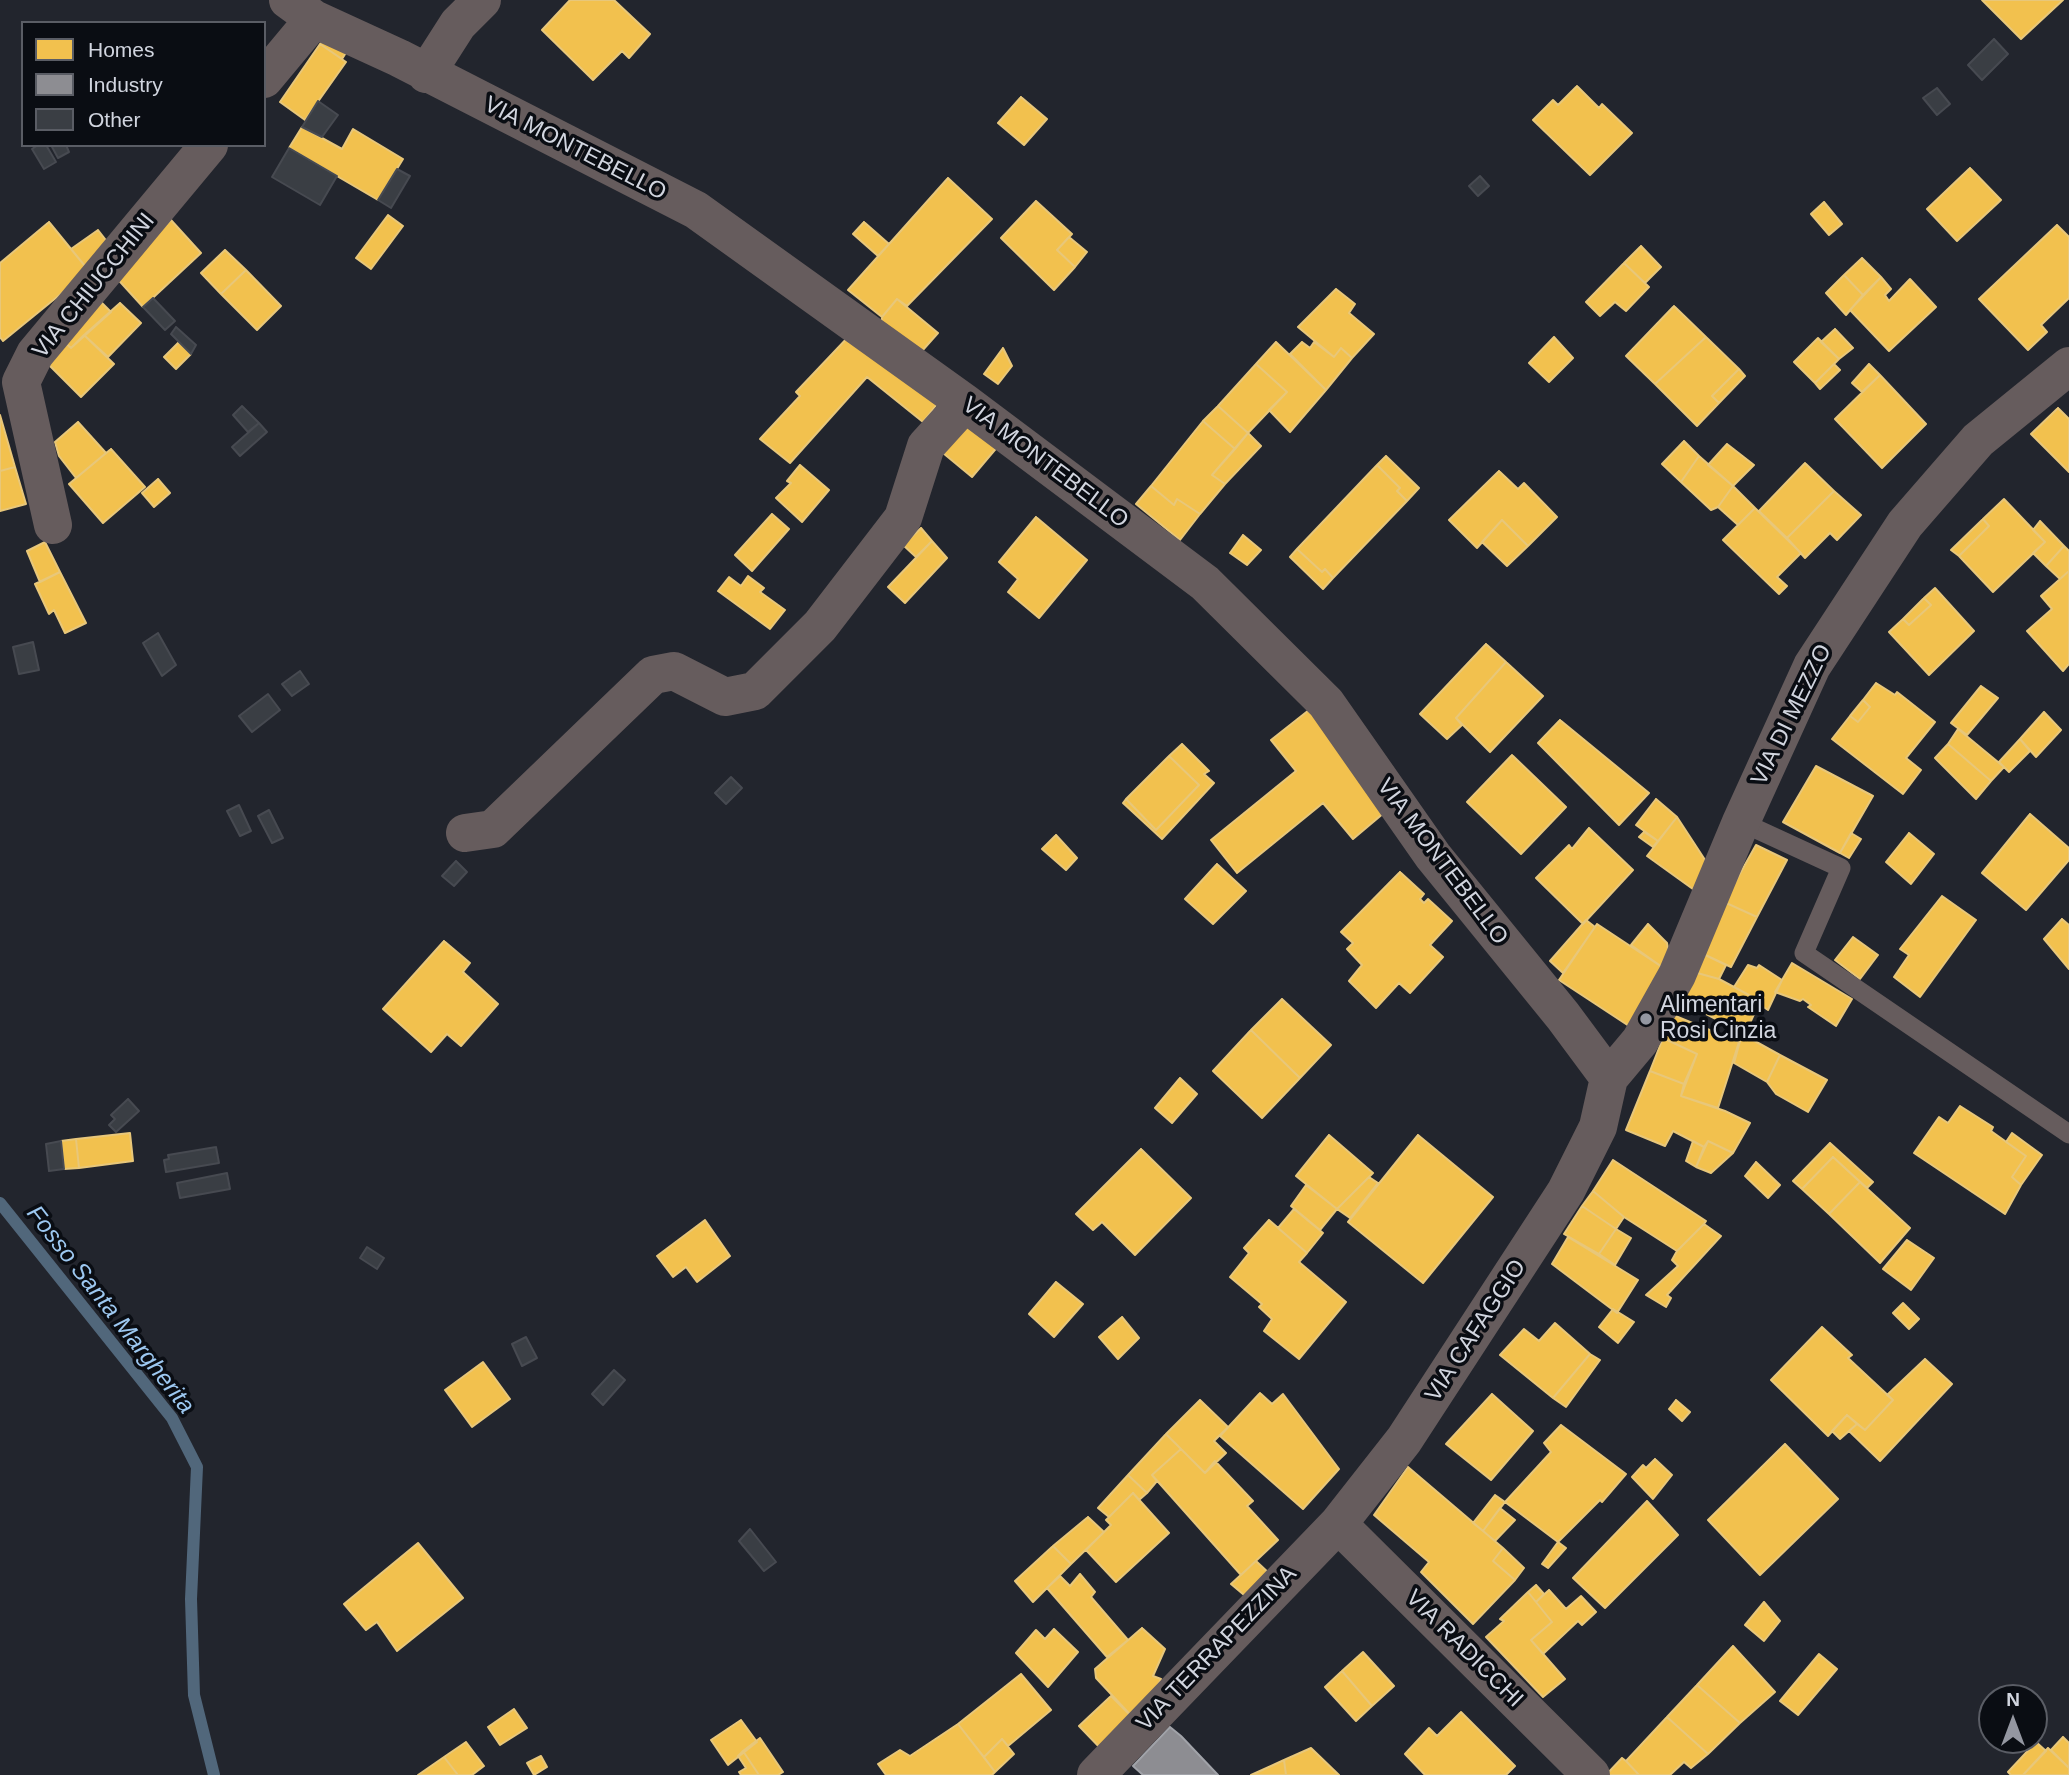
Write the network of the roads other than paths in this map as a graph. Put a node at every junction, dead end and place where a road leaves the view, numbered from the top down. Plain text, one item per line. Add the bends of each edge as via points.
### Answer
1 (482, 0) edge
2 (301, 10) edge
3 (426, 74) junction
4 (266, 75) edge
5 (207, 147) edge
6 (2069, 366) edge
7 (965, 403) junction
8 (53, 525) dead end
9 (1741, 822) junction
10 (465, 833) dead end
11 (1609, 1078) junction
12 (2069, 1134) edge
13 (1338, 1524) junction
14 (1096, 1775) edge
15 (1591, 1775) edge

1 - 3 street via 458,24
2 - 3 street, VIA MONTEBELLO
2 - 4 street
3 - 7 street, VIA MONTEBELLO via 696,210
5 - 8 street, VIA CHIUCCHINI via 35,355 22,382
6 - 9 street, VIA DI MEZZO via 1978,440 1905,524 1812,666
7 - 10 street via 926,446 903,519 820,626 755,691 725,697 674,671 653,675 493,829
7 - 11 street, VIA MONTEBELLO via 1205,583 1326,703 1433,856
9 - 11 street, VIA DI MEZZO via 1677,975 1640,1041
9 - 12 lane via 1841,869 1804,953
11 - 13 street, VIA CAFAGGIO via 1598,1128 1566,1191 1404,1440
13 - 14 street, VIA TERRAPEZZINA
13 - 15 street, VIA RADICCHI

